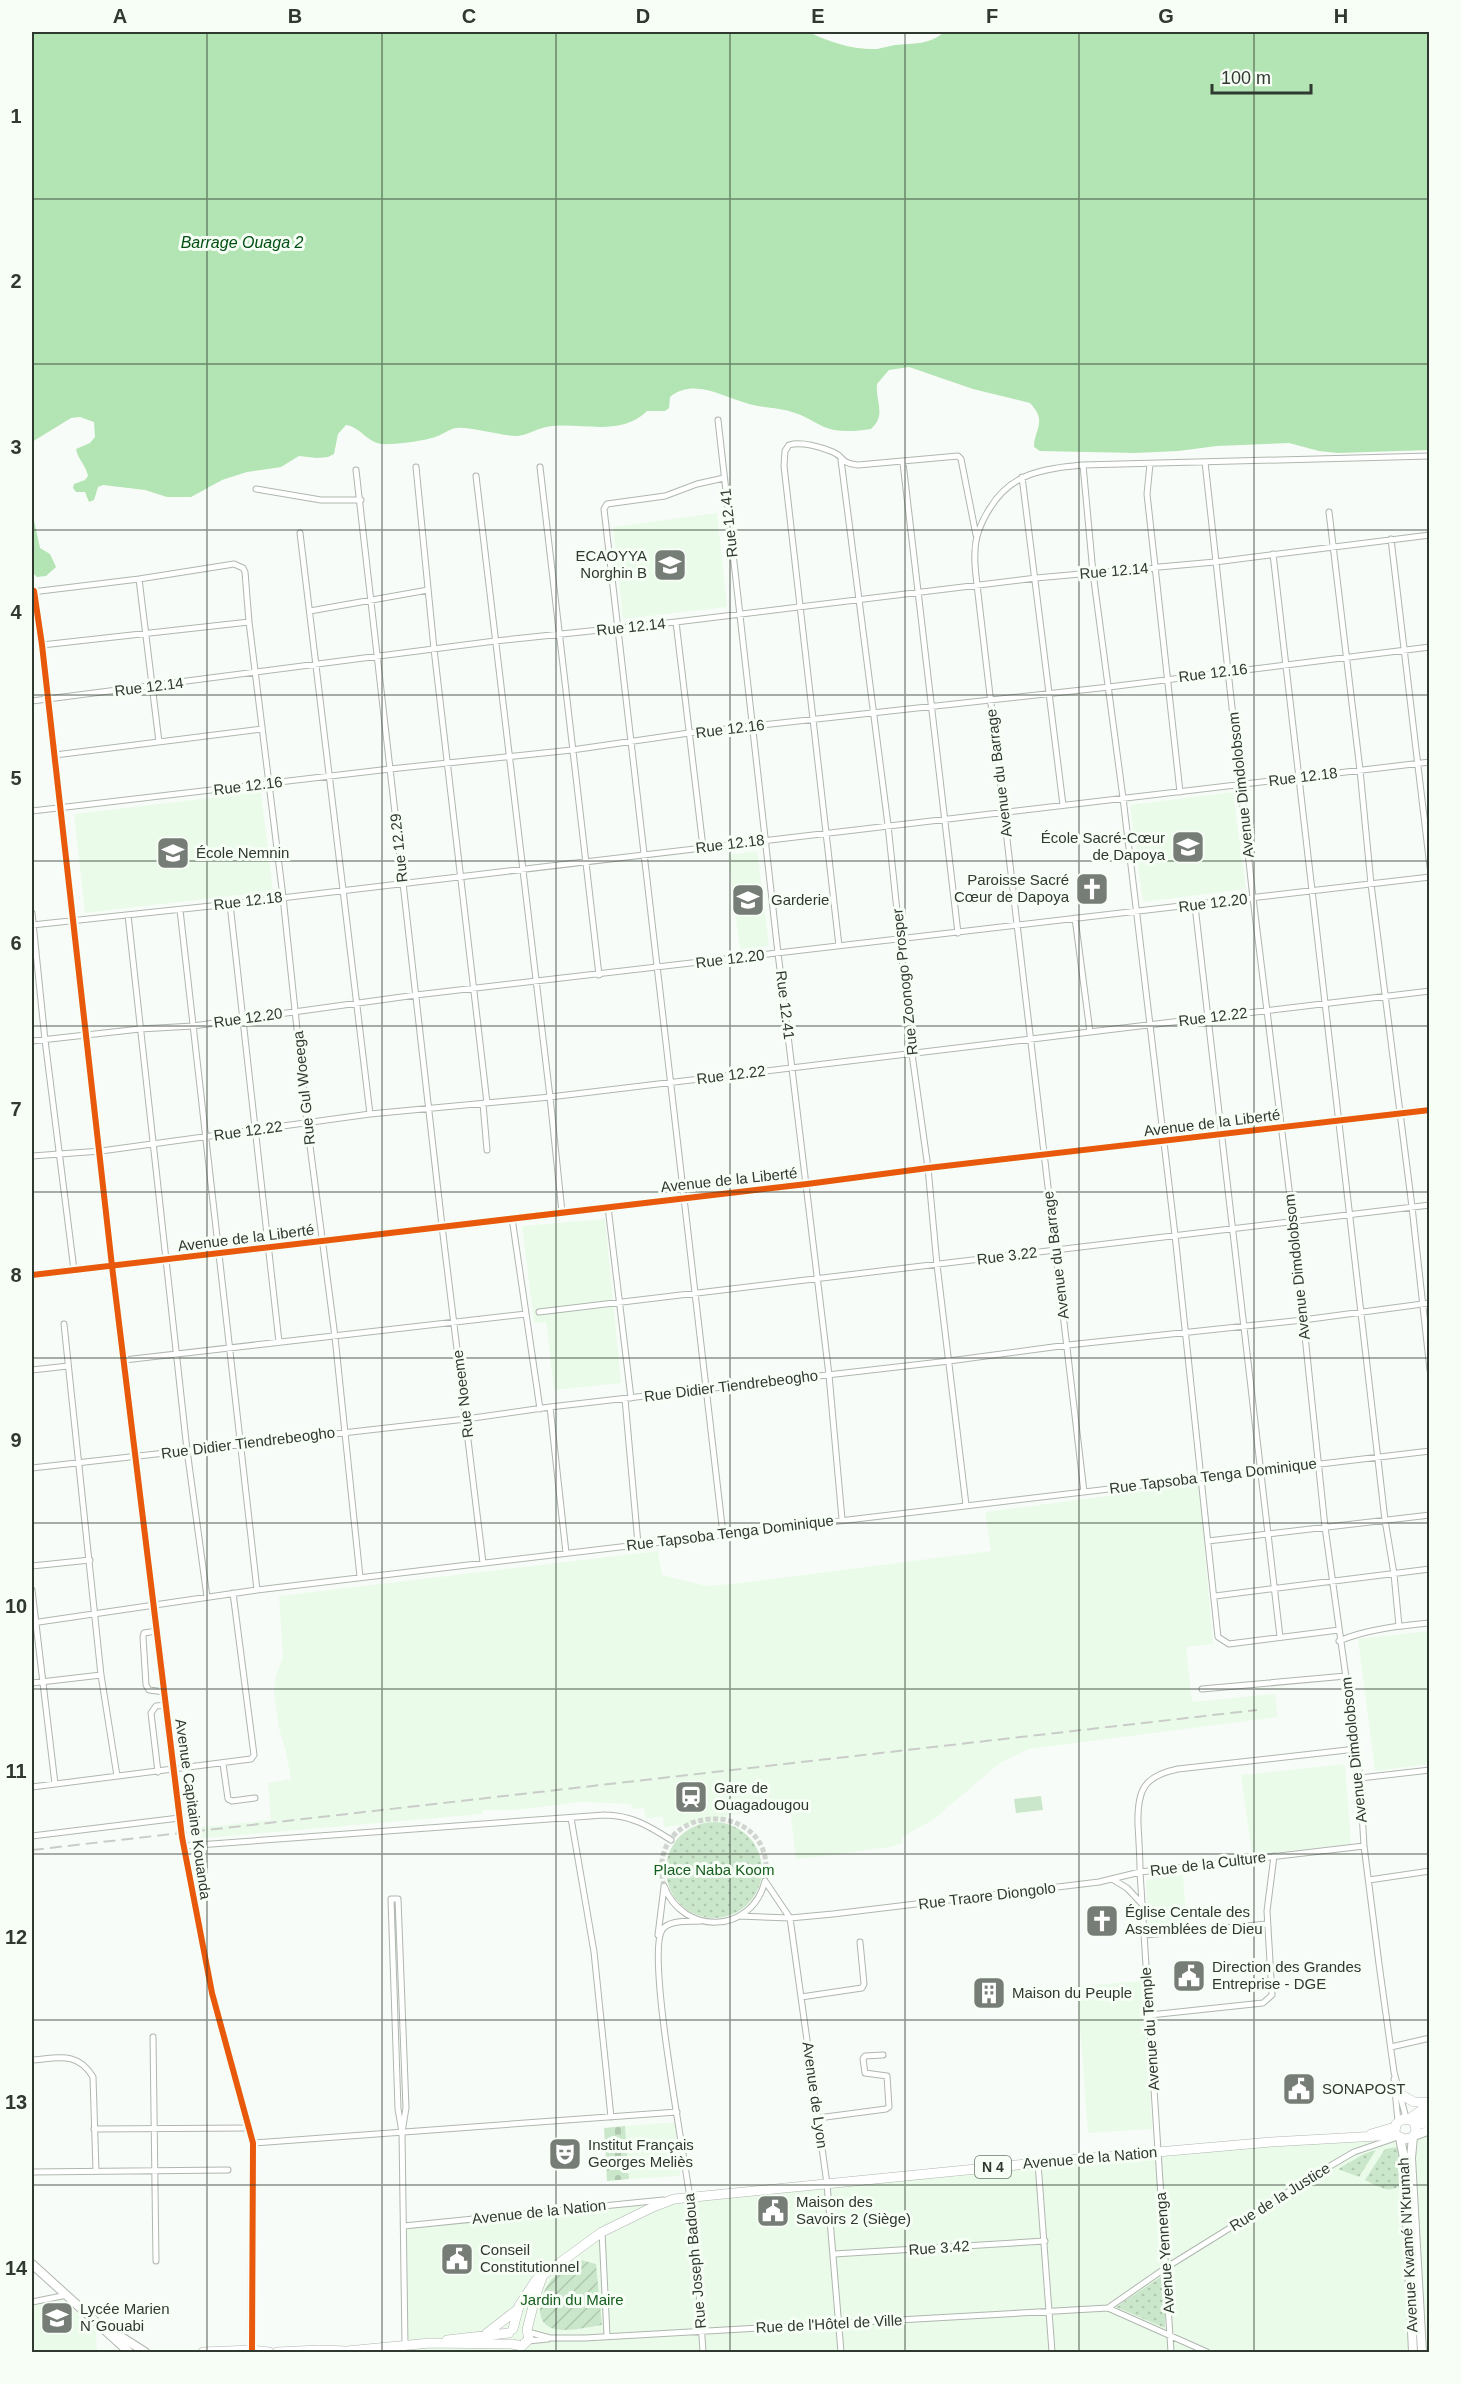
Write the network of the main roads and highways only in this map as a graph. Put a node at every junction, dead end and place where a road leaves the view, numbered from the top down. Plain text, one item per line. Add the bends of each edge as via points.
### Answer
1 (1430, 1110) edge
2 (112, 1266) junction
3 (32, 1275) edge
4 (1400, 2094) road end
5 (1430, 2103) edge
6 (1430, 2111) edge
7 (1430, 2122) edge
8 (1405, 2129) junction
9 (1430, 2130) edge
10 (32, 2264) edge
11 (544, 2273) junction
12 (518, 2309) junction
13 (96, 2321) junction
14 (511, 2331) junction
15 (485, 2334) junction
16 (1417, 2335) junction
17 (527, 2340) edge
18 (430, 2343) junction
19 (514, 2347) edge
20 (405, 2349) edge
21 (252, 2351) edge
22 (129, 2352) edge
23 (145, 2352) edge
24 (203, 2352) edge
25 (269, 2352) edge
26 (277, 2352) edge
27 (1413, 2352) edge
28 (1422, 2352) edge

1 - 2 main road, Avenue de la Liberté
2 - 3 main road, Avenue de la Liberté
2 - 21 main road, Avenue Capitaine Kouanda via 179,1818 212,1993 253,2143
4 - 5 highway via 1414,2102
5 - 8 highway, N 4
6 - 8 highway
7 - 8 main road
8 - 9 main road
8 - 11 highway, Avenue de la Nation / N 4 via 1348,2139 1271,2142 674,2199 602,2232
8 - 16 main road, Avenue Kwamé N'Krumah
8 - 16 main road, Avenue Kwamé N'Krumah via 1412,2158
10 - 13 main road
11 - 12 highway, N 4 via 528,2289
11 - 17 highway
12 - 14 highway
12 - 15 highway, N 4
13 - 22 main road
13 - 23 main road
14 - 15 highway
14 - 17 highway via 520,2327
14 - 19 highway via 509,2339
15 - 18 highway, N 4
16 - 27 main road, Avenue Kwamé N'Krumah
16 - 28 main road, Avenue Kwamé N'Krumah
17 - 19 highway, N 4
18 - 19 highway, N 4
18 - 20 highway, N 4
20 - 26 highway, N 4
21 - 24 highway
21 - 25 highway

